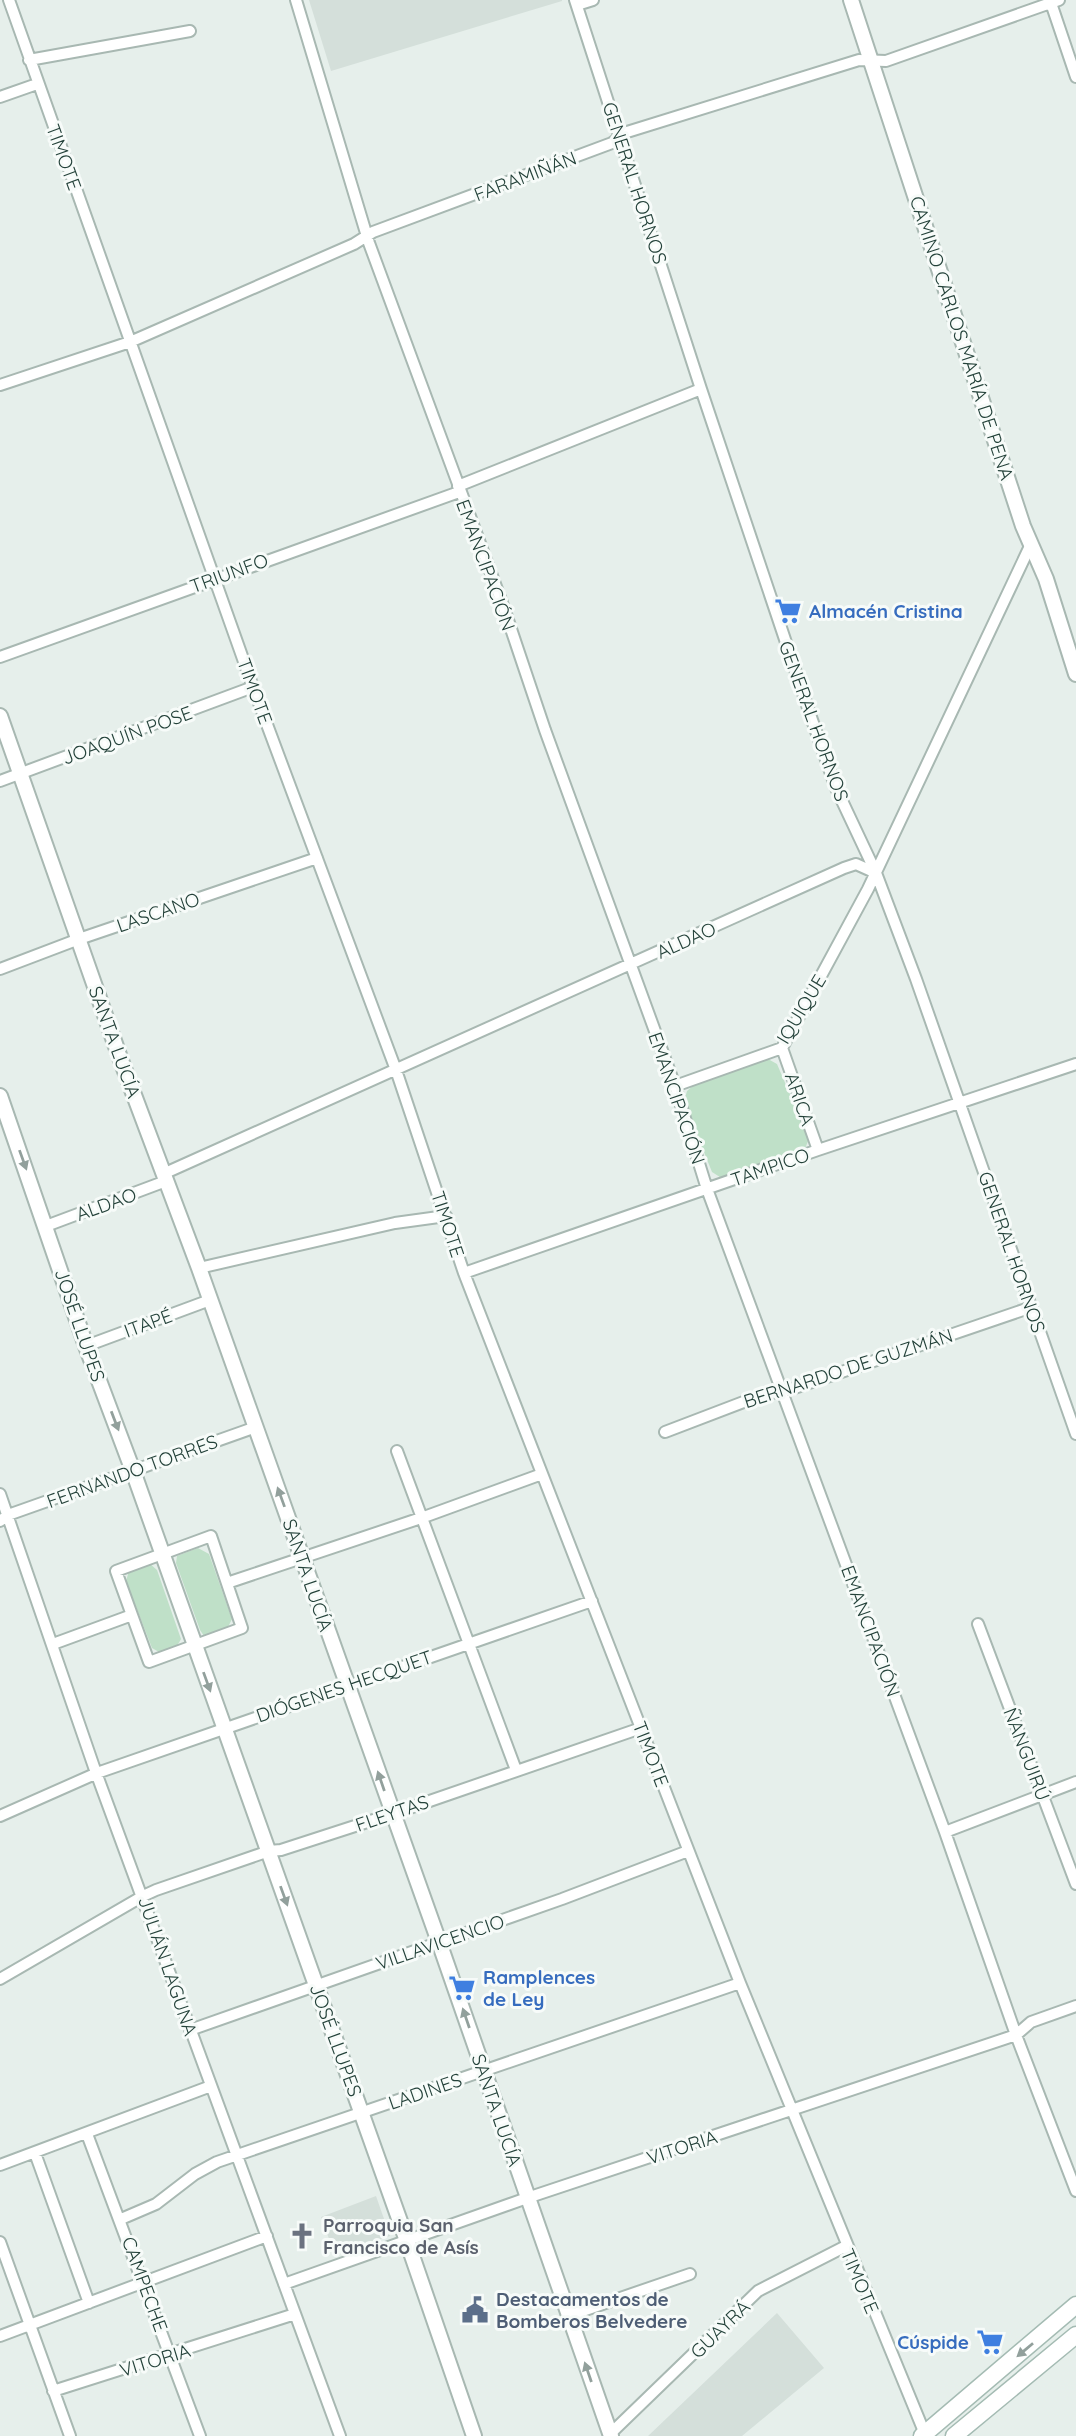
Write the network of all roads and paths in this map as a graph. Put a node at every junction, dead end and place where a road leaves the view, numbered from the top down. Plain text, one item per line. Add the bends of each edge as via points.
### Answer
1 (9, 0) edge
2 (296, 0) edge
3 (593, 0) edge
4 (851, 0) edge
5 (1050, 2) edge
6 (576, 3) edge
7 (190, 32) dead end
8 (29, 61) junction
9 (872, 61) junction
10 (1076, 77) edge
11 (37, 84) junction
12 (0, 97) edge
13 (620, 136) junction
14 (368, 236) junction
15 (131, 342) junction
16 (0, 385) edge
17 (701, 388) junction
18 (458, 489) junction
19 (1031, 544) junction
20 (214, 579) junction
21 (0, 657) edge
22 (1076, 674) edge
23 (253, 687) junction
24 (0, 716) edge
25 (20, 774) junction
26 (0, 781) edge
27 (317, 858) junction
28 (876, 873) junction
29 (79, 939) junction
30 (631, 965) junction
31 (0, 970) edge
32 (782, 1048) junction
33 (1076, 1064) edge
34 (396, 1070) junction
35 (675, 1086) junction
36 (0, 1096) edge
37 (960, 1104) junction
38 (818, 1150) junction
39 (165, 1177) junction
40 (707, 1189) junction
41 (446, 1216) junction
42 (46, 1226) junction
43 (198, 1268) junction
44 (464, 1273) junction
45 (210, 1300) junction
46 (1032, 1307) junction
47 (86, 1346) junction
48 (783, 1392) junction
49 (256, 1427) junction
50 (665, 1432) dead end
51 (1076, 1434) edge
52 (397, 1451) dead end
53 (133, 1471) junction
54 (542, 1474) junction
55 (0, 1494) edge
56 (424, 1517) junction
57 (4, 1518) edge
58 (163, 1553) junction
59 (302, 1557) junction
60 (227, 1583) junction
61 (592, 1601) junction
62 (132, 1615) junction
63 (978, 1624) dead end
64 (469, 1642) junction
65 (52, 1644) junction
66 (194, 1645) junction
67 (347, 1686) junction
68 (223, 1728) junction
69 (641, 1728) junction
70 (516, 1770) junction
71 (97, 1773) junction
72 (1076, 1782) edge
73 (1042, 1795) junction
74 (393, 1814) junction
75 (0, 1816) edge
76 (945, 1832) junction
77 (268, 1851) junction
78 (688, 1851) junction
79 (1076, 1884) edge
80 (143, 1896) junction
81 (439, 1942) junction
82 (0, 1979) edge
83 (740, 1983) junction
84 (316, 1985) junction
85 (1076, 2006) edge
86 (190, 2030) junction
87 (1016, 2035) junction
88 (484, 2071) junction
89 (211, 2087) junction
90 (792, 2111) junction
91 (361, 2113) junction
92 (87, 2134) junction
93 (35, 2153) junction
94 (236, 2156) junction
95 (0, 2165) edge
96 (1076, 2191) edge
97 (527, 2198) junction
98 (121, 2220) junction
99 (267, 2236) junction
100 (407, 2241) junction
101 (0, 2242) edge
102 (846, 2246) junction
103 (690, 2274) dead end
104 (144, 2283) junction
105 (284, 2284) junction
106 (89, 2303) junction
107 (1076, 2305) edge
108 (295, 2314) junction
109 (568, 2316) junction
110 (30, 2325) junction
111 (1076, 2335) edge
112 (0, 2336) edge
113 (171, 2355) junction
114 (53, 2391) junction
115 (610, 2435) edge
116 (923, 2435) edge
117 (71, 2436) edge
118 (200, 2436) edge
119 (340, 2436) edge
120 (474, 2436) edge
121 (954, 2436) edge

1 - 8 street, TIMOTE
2 - 14 street, EMANCIPACIÓN
3 - 6 street
4 - 9 street, CAMINO CARLOS MARÍA DE PENA
5 - 9 street, FARAMIÑÁN via 886,61
5 - 10 street
6 - 13 street, GENERAL HORNOS
7 - 8 street
8 - 11 street, TIMOTE
9 - 13 street, FARAMIÑÁN via 859,60
9 - 19 street, CAMINO CARLOS MARÍA DE PENA
11 - 12 street
11 - 15 street, TIMOTE
13 - 14 street, FARAMIÑÁN via 612,143
13 - 17 street, GENERAL HORNOS
14 - 15 street, FARAMIÑÁN
14 - 18 street, EMANCIPACIÓN
15 - 16 street, FARAMIÑÁN
15 - 20 street, TIMOTE
17 - 18 street, TRIUNFO
17 - 28 street, GENERAL HORNOS via 836,788
18 - 20 street, TRIUNFO
18 - 30 street, EMANCIPACIÓN
19 - 22 street, CAMINO CARLOS MARÍA DE PENA
19 - 28 street
20 - 21 street, TRIUNFO
20 - 23 street, TIMOTE
23 - 25 street, JOAQUÍN POSE
23 - 27 street, TIMOTE
24 - 25 street, SANTA LUCÍA
25 - 26 street, JOAQUÍN POSE
25 - 29 street, SANTA LUCÍA
27 - 29 street, LASCANO
27 - 34 street, TIMOTE
28 - 30 street, ALDAO via 856,864 844,868
28 - 32 street, IQUIQUE
28 - 37 street, GENERAL HORNOS
29 - 31 street, LASCANO
29 - 39 street, SANTA LUCÍA
30 - 34 street, ALDAO
30 - 35 street, EMANCIPACIÓN
32 - 35 street, IQUIQUE
32 - 38 street, ARICA
33 - 37 street, TAMPICO
34 - 39 street, ALDAO
34 - 41 street, TIMOTE
35 - 40 street, EMANCIPACIÓN
36 -> 42 street, JOSÉ LLUPES
37 - 38 street, TAMPICO
37 - 46 street, GENERAL HORNOS
38 - 40 street, TAMPICO
39 - 42 street, ALDAO
39 - 43 street, SANTA LUCÍA
40 - 44 street, TAMPICO
40 - 48 street, EMANCIPACIÓN
41 - 43 street via 395,1223
41 - 44 street, TIMOTE
42 - 47 street, JOSÉ LLUPES
43 - 45 street, SANTA LUCÍA
44 - 54 street, TIMOTE
45 - 47 street, ITAPÉ
45 - 49 street, SANTA LUCÍA
46 - 48 street, BERNARDO DE GUZMÁN
46 - 51 street, GENERAL HORNOS
47 -> 53 street, JOSÉ LLUPES
48 - 50 street, BERNARDO DE GUZMÁN
48 - 76 street, EMANCIPACIÓN
49 - 53 street, FERNANDO TORRES
59 -> 49 street, SANTA LUCÍA
52 - 56 street
53 - 57 street, FERNANDO TORRES
53 - 58 street, JOSÉ LLUPES
54 - 56 street
54 - 61 street, TIMOTE
55 - 57 street, JULIÁN LAGUNA
56 - 59 street
56 - 64 street
57 - 65 street, JULIÁN LAGUNA
58 - 60 street via 211,1536
58 - 62 street via 116,1570
58 - 66 street, JOSÉ LLUPES
59 - 60 street
59 - 67 street, SANTA LUCÍA
60 - 66 street via 242,1628
61 - 64 street, DIÓGENES HECQUET
61 - 69 street, TIMOTE
62 - 65 street
62 - 66 street via 149,1661
63 - 73 street, ÑANGUIRÚ
64 - 67 street, DIÓGENES HECQUET
64 - 70 street
65 - 71 street, JULIÁN LAGUNA
66 -> 68 street, JOSÉ LLUPES
67 - 68 street, DIÓGENES HECQUET
74 -> 67 street, SANTA LUCÍA
68 - 71 street, DIÓGENES HECQUET
68 - 77 street, JOSÉ LLUPES
69 - 70 street, FLEYTAS
69 - 78 street, TIMOTE
70 - 74 street, FLEYTAS
71 - 75 street, DIÓGENES HECQUET
71 - 80 street, JULIÁN LAGUNA
72 - 73 street
73 - 76 street
73 - 79 street, ÑANGUIRÚ
74 - 77 street, FLEYTAS
74 - 81 street, SANTA LUCÍA
76 - 87 street, EMANCIPACIÓN
77 - 80 street, FLEYTAS
77 -> 84 street, JOSÉ LLUPES
78 - 81 street, VILLAVICENCIO
78 - 83 street, TIMOTE
80 - 82 street, FLEYTAS
80 - 86 street, JULIÁN LAGUNA
81 - 84 street, VILLAVICENCIO
88 -> 81 street, SANTA LUCÍA
83 - 88 street, LADINES
83 - 90 street, TIMOTE
84 - 86 street, VILLAVICENCIO
84 - 91 street, JOSÉ LLUPES
85 - 87 street, VITORIA via 1031,2022
86 - 89 street, JULIÁN LAGUNA
87 - 90 street, VITORIA
87 - 96 street, EMANCIPACIÓN
88 - 91 street, LADINES
88 - 97 street, SANTA LUCÍA
89 - 92 street
89 - 94 street, JULIÁN LAGUNA
90 - 97 street, VITORIA
90 - 102 street, TIMOTE
91 - 94 street, LADINES
91 - 100 street, JOSÉ LLUPES
92 - 93 street
92 - 98 street, CAMPECHE
93 - 95 street
93 - 106 street
94 - 98 street, LADINES via 205,2168 156,2204
94 - 99 street, JULIÁN LAGUNA
97 - 100 street, VITORIA
97 - 109 street, SANTA LUCÍA
98 - 104 street, CAMPECHE
99 - 104 street
99 - 105 street, JULIÁN LAGUNA
100 - 105 street, VITORIA
100 - 120 street, JOSÉ LLUPES
101 - 110 street
102 - 115 street, GUAYRÁ via 758,2291
102 - 116 street, TIMOTE
103 - 109 street
104 - 106 street
104 - 113 street, CAMPECHE
105 - 108 street, JULIÁN LAGUNA
106 - 110 street
107 -> 116 main road
108 - 113 street, VITORIA
108 - 119 street, JULIÁN LAGUNA
115 -> 109 street, SANTA LUCÍA
110 - 112 street
110 - 114 street
111 - 121 main road
113 - 114 street, VITORIA
113 - 118 street, CAMPECHE
114 - 117 street

